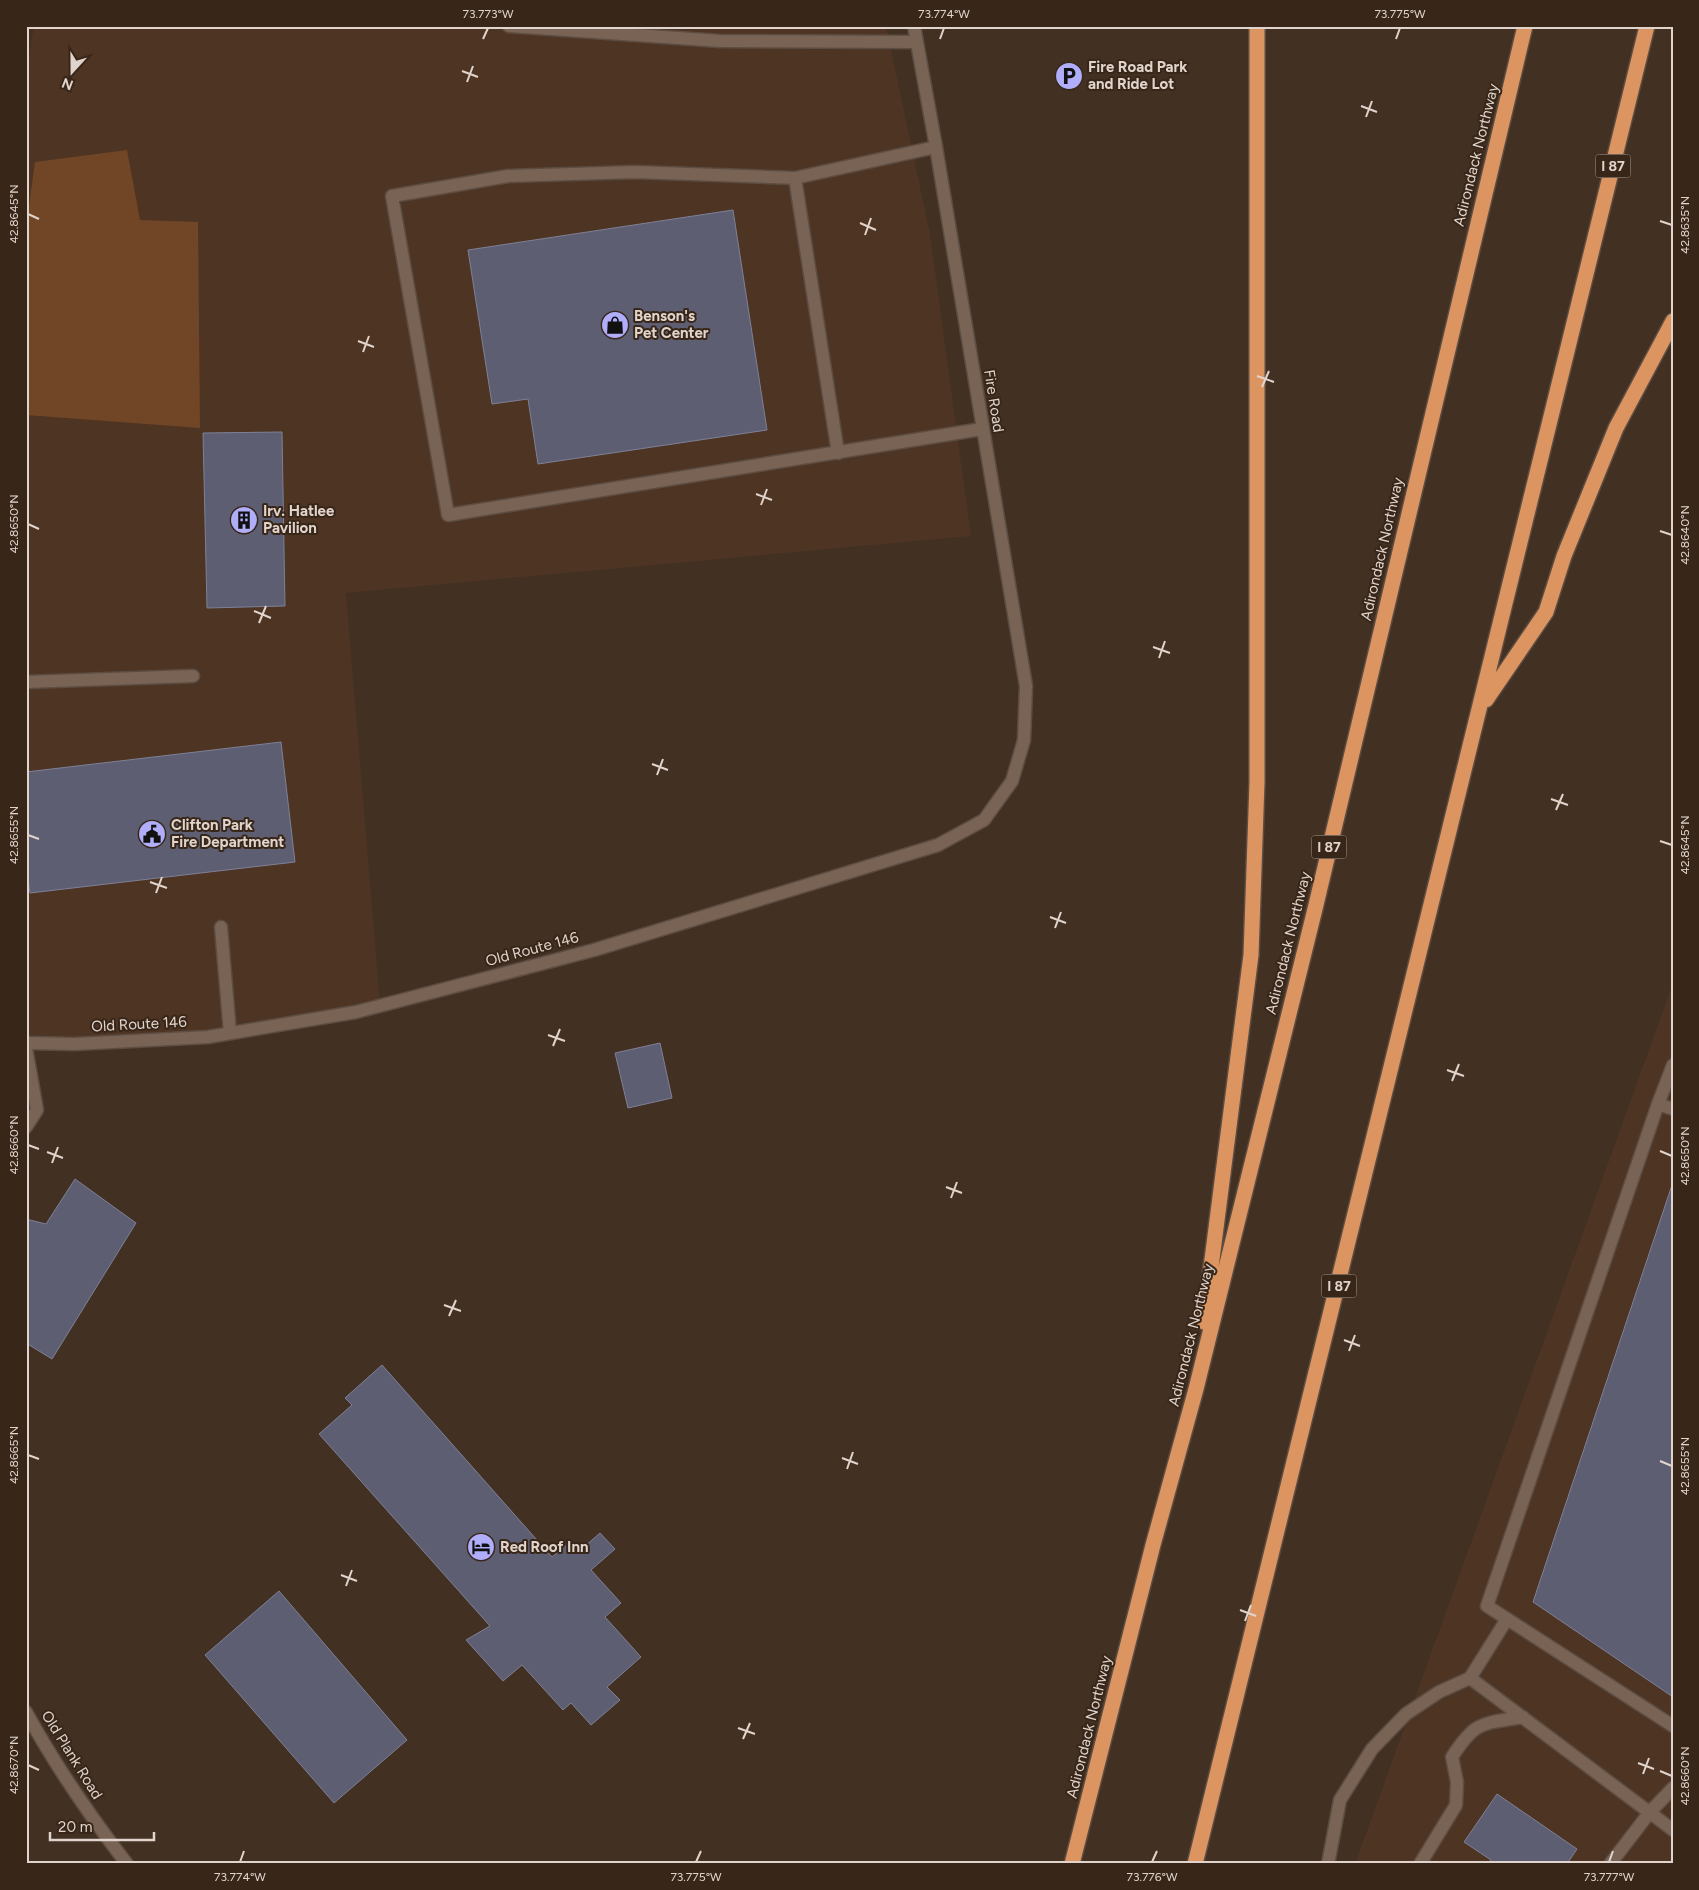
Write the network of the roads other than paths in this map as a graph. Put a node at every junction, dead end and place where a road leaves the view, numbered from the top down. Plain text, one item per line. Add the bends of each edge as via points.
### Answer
1 (508, 26) edge
2 (914, 26) edge
3 (1257, 26) edge
4 (1525, 26) edge
5 (1647, 26) edge
6 (916, 42) junction
7 (936, 147) junction
8 (795, 178) junction
9 (1673, 321) edge
10 (982, 429) junction
11 (838, 453) junction
12 (193, 676) dead end
13 (26, 682) edge
14 (1481, 708) junction
15 (1012, 781) joint
16 (221, 928) dead end
17 (230, 1033) junction
18 (26, 1043) edge
19 (26, 1048) edge
20 (1673, 1065) edge
21 (1658, 1104) junction
22 (1673, 1108) edge
23 (26, 1127) edge
24 (1196, 1389) junction
25 (1507, 1619) junction
26 (1470, 1678) junction
27 (26, 1712) edge
28 (1523, 1717) junction
29 (1673, 1726) edge
30 (1673, 1788) edge
31 (1650, 1812) junction
32 (1673, 1830) edge
33 (1330, 1862) edge
34 (127, 1864) edge
35 (1072, 1864) edge
36 (1195, 1864) edge
37 (1420, 1864) edge
38 (1610, 1864) edge

1 - 6 street via 720,41
2 - 6 street, Fire Road
3 - 24 highway via 1257,782 1251,955
4 - 24 highway, Adirondack Northway / I 87 via 1315,909
5 - 14 highway, I 87
6 - 7 street, Fire Road
7 - 8 street
7 - 10 street, Fire Road
8 - 11 street
8 - 11 street via 634,172 508,176 392,196 448,515
9 - 14 highway via 1616,428 1564,556 1546,612
10 - 11 street
10 - 15 street, Fire Road via 1026,686 1024,740
12 - 13 street
14 - 36 highway, I 87
15 - 17 street, Old Route 146 via 984,820 938,845 594,950 356,1012
16 - 17 street
17 - 18 street, Old Route 146 via 75,1044
19 - 23 street via 36,1110
20 - 21 street
21 - 22 street
21 - 25 street via 1487,1606
24 - 35 highway, Adirondack Northway / I 87
25 - 26 street
25 - 29 street
26 - 28 street
26 - 33 street via 1439,1692 1406,1714 1372,1749 1340,1800
27 - 34 street, Old Plank Road via 94,1821
28 - 31 street
28 - 37 street via 1481,1724 1466,1736 1452,1757 1457,1782 1456,1805
30 - 31 street
31 - 32 street
31 - 38 street

